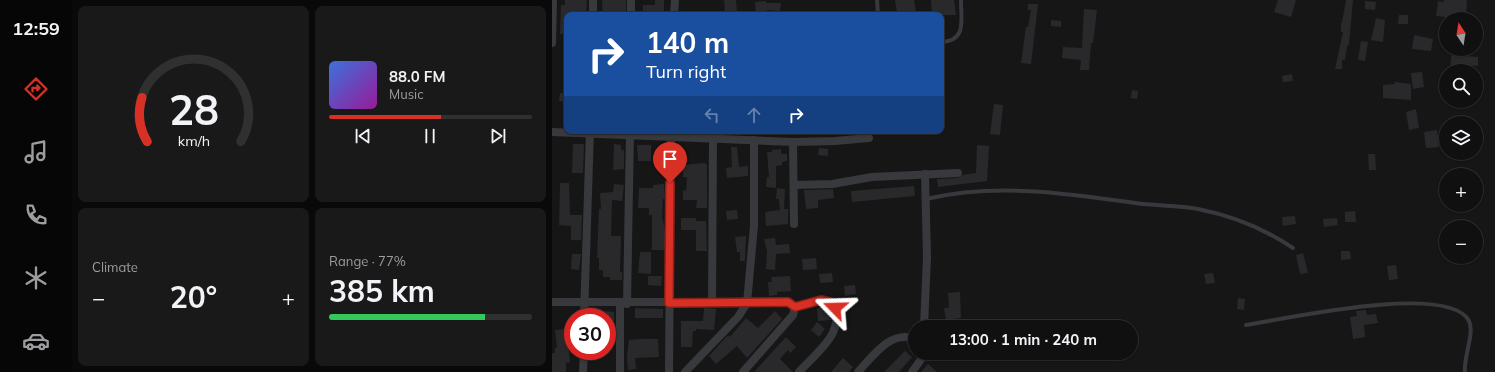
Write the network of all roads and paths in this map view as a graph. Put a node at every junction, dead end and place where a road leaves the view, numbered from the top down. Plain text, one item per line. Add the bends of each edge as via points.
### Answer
1 (553, 0) edge
2 (593, 0) edge
3 (631, 0) edge
4 (675, 0) edge
5 (877, 0) edge
6 (961, 0) edge
7 (593, 12) edge
8 (631, 12) edge
9 (674, 12) edge
10 (878, 12) edge
11 (944, 42) edge
12 (552, 43) edge
13 (552, 132) edge
14 (564, 132) edge
15 (590, 134) edge
16 (630, 134) edge
17 (671, 134) edge
18 (869, 138) dead end
19 (713, 139) junction
20 (754, 140) junction
21 (793, 142) junction
22 (958, 173) dead end
23 (926, 174) junction
24 (794, 185) junction
25 (926, 199) junction
26 (794, 224) dead end
27 (1293, 248) dead end
28 (552, 302) edge
29 (585, 303) junction
30 (669, 303) junction
31 (712, 303) junction
32 (748, 303) junction
33 (624, 304) junction
34 (795, 307) junction
35 (585, 308) edge
36 (924, 320) edge
37 (1246, 325) dead end
38 (908, 337) edge
39 (584, 360) edge
40 (921, 360) edge
41 (583, 372) edge
42 (620, 372) edge
43 (669, 372) edge
44 (685, 372) edge
45 (743, 372) edge
46 (799, 372) edge
47 (858, 372) edge
48 (912, 372) edge
49 (1465, 372) edge

1 - 12 street
2 - 7 street
3 - 8 street
4 - 9 street
5 - 10 lane
6 - 11 lane via 958,37 953,41
13 - 14 street
15 - 29 street
16 - 17 street
16 - 33 street
17 - 19 street
17 - 30 street
18 - 21 street via 835,142
19 - 20 street
19 - 31 street
20 - 21 street
20 - 32 street via 754,226
21 - 24 street
22 - 23 street
23 - 24 street via 872,177 832,184
23 - 25 street
24 - 26 street
25 - 27 lane via 994,190 1050,193 1197,209 1234,218 1270,232
25 - 36 street
28 - 29 street
29 - 33 street
29 - 35 street
30 - 31 street
30 - 33 street
30 - 43 street
31 - 32 street
32 - 34 street via 788,302
32 - 44 street via 738,317
33 - 42 street
34 - 45 street via 793,315
34 - 46 street via 821,300 830,302 835,308 837,318 836,329
37 - 49 lane via 1365,306 1428,303 1447,306 1462,313 1470,322
38 - 47 street via 903,336 889,342
39 - 41 street
40 - 48 street

